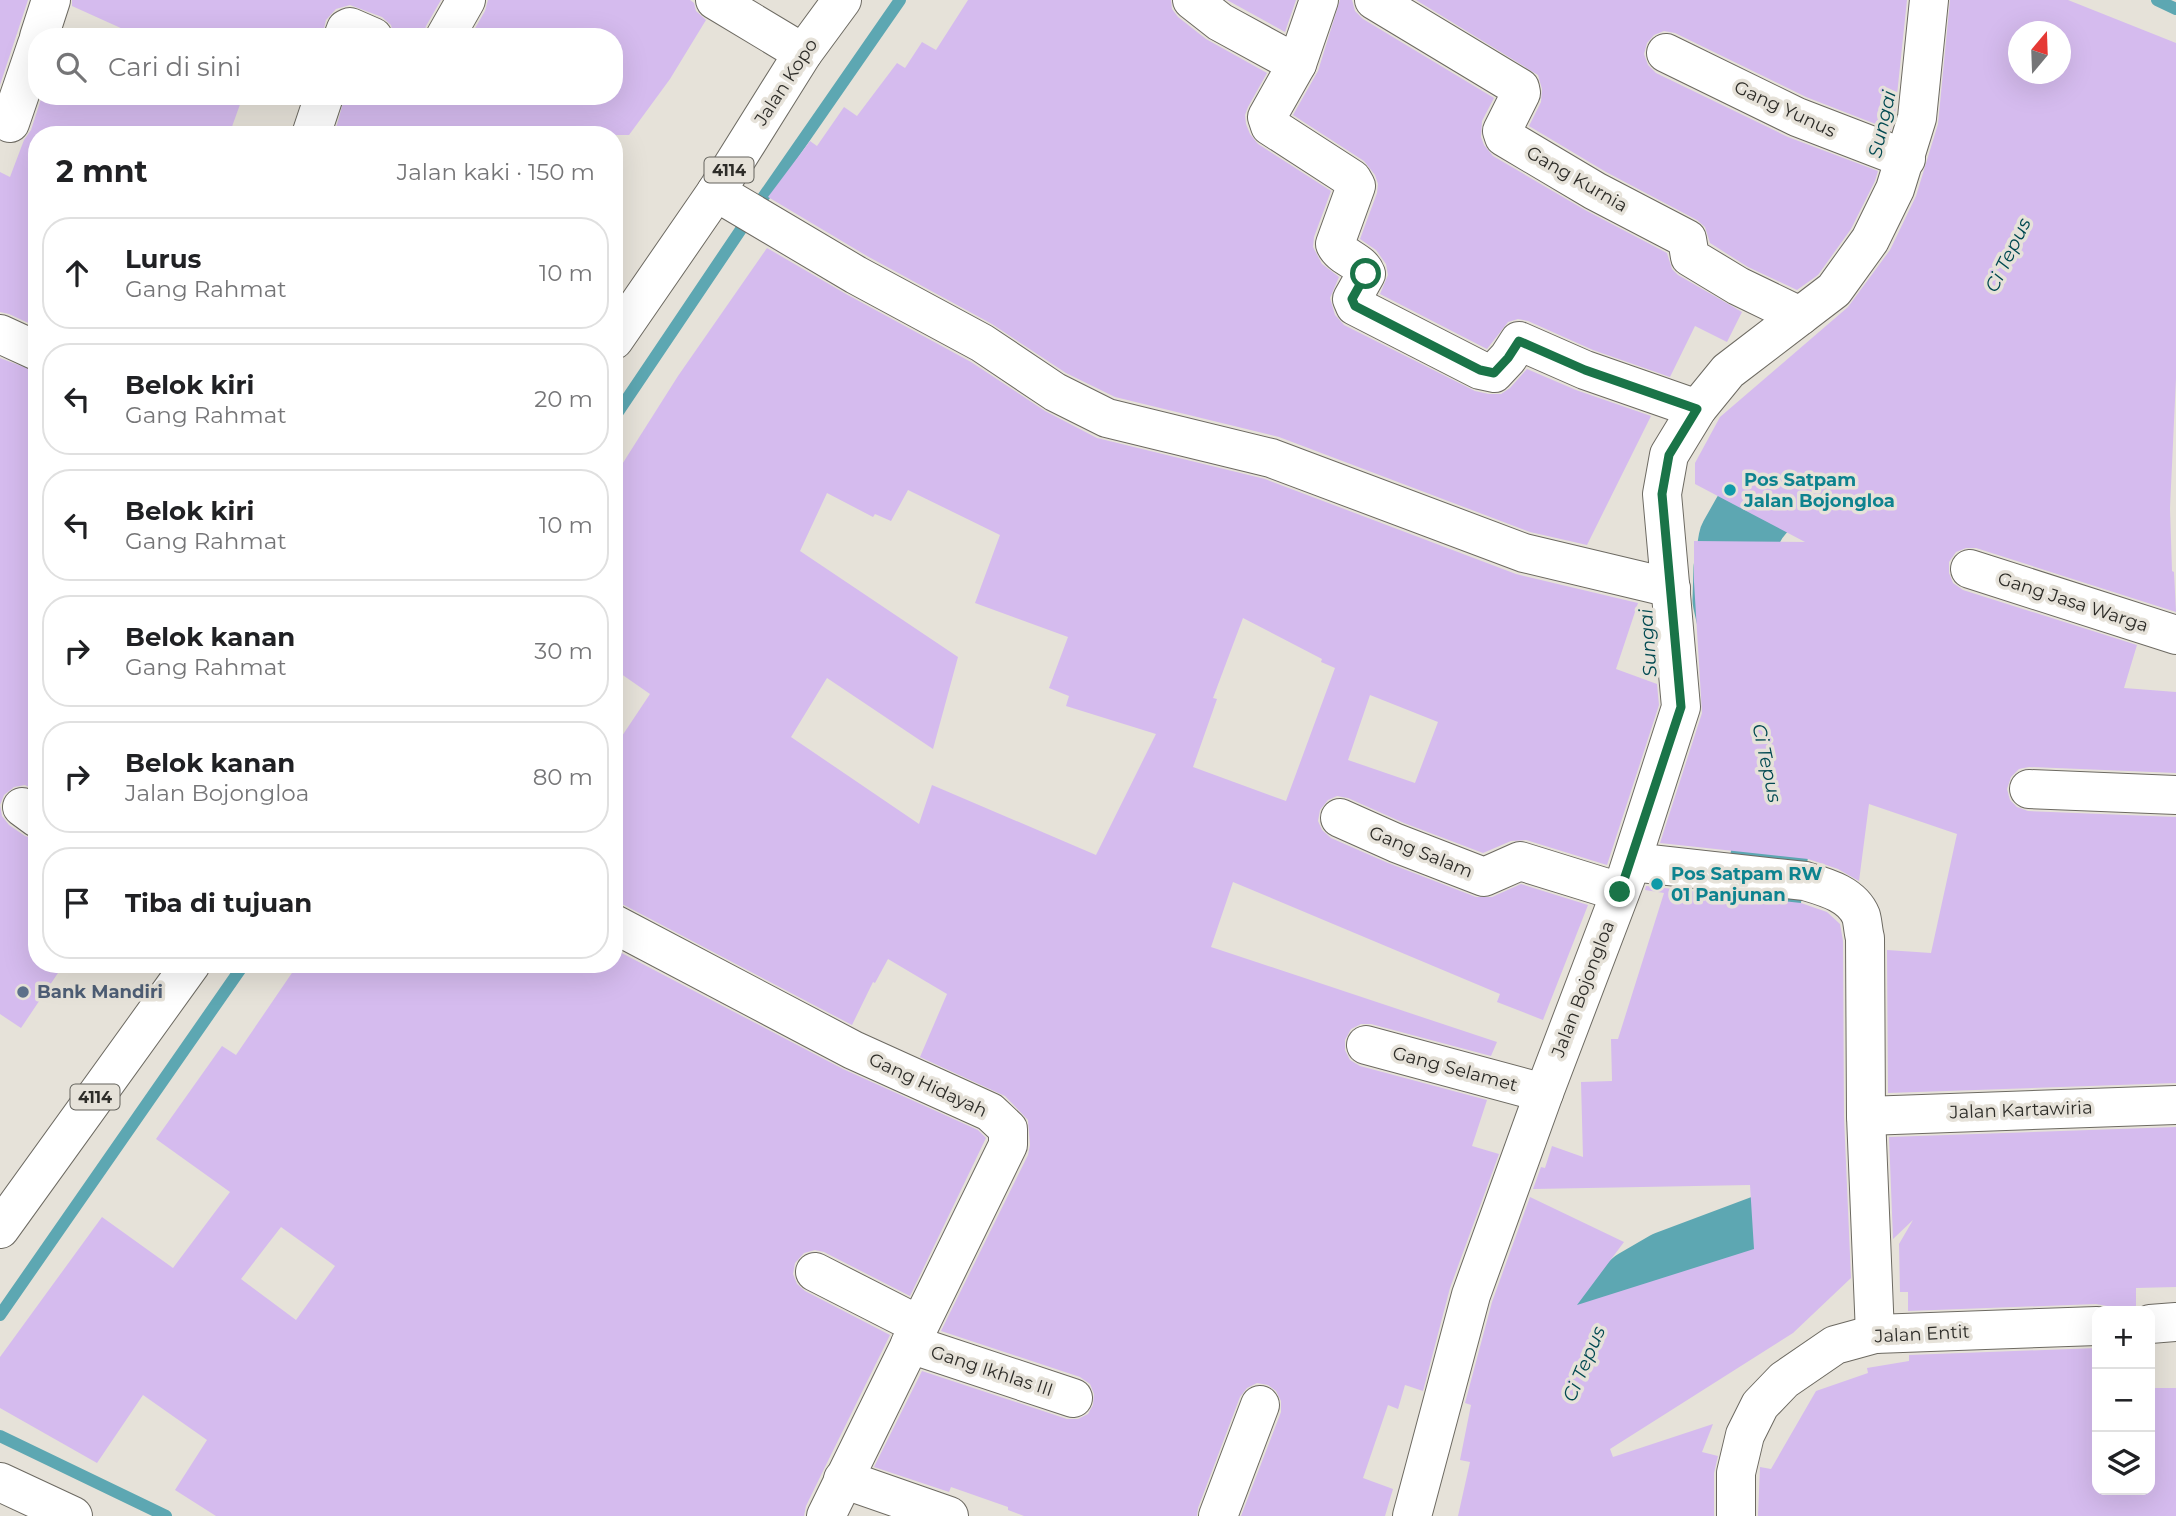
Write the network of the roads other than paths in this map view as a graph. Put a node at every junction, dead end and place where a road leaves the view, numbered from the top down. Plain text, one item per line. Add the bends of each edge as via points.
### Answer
1 (51, 0) edge
2 (466, 0) edge
3 (715, 0) edge
4 (842, 0) edge
5 (1192, 0) edge
6 (1319, 0) edge
7 (1374, 0) edge
8 (1929, 0) edge
9 (1415, 11) edge
10 (42, 28) edge
11 (450, 28) edge
12 (803, 53) junction
13 (1666, 53) dead end
14 (1297, 64) junction
15 (28, 70) edge
16 (321, 105) edge
17 (10, 123) dead end
18 (314, 126) edge
19 (1898, 157) junction
20 (716, 192) junction
21 (1800, 316) junction
22 (623, 327) edge
23 (0, 334) edge
24 (28, 347) edge
25 (1686, 405) junction
26 (1970, 569) dead end
27 (1671, 588) junction
28 (2176, 635) edge
29 (2029, 789) dead end
30 (2176, 795) edge
31 (1340, 818) dead end
32 (1627, 874) junction
33 (623, 929) edge
34 (185, 973) edge
35 (1366, 1045) dead end
36 (1544, 1093) junction
37 (2176, 1105) edge
38 (1866, 1116) junction
39 (0, 1229) edge
40 (815, 1272) dead end
41 (2176, 1322) edge
42 (2155, 1324) edge
43 (2092, 1326) edge
44 (1875, 1334) junction
45 (915, 1335) junction
46 (1073, 1398) dead end
47 (1260, 1405) dead end
48 (843, 1479) junction
49 (0, 1482) edge
50 (73, 1516) edge
51 (826, 1516) edge
52 (949, 1516) edge
53 (1218, 1516) edge
54 (1412, 1516) edge
55 (1736, 1516) edge

1 - 10 street
2 - 11 street
3 - 12 street
4 - 12 street, Jalan Kopo / 4114
5 - 14 street via 1220,22
6 - 14 street
7 - 9 street
8 - 19 street, Jalan Bojongloa via 1917,118
9 - 21 street, Gang Kurnia via 1520,88 1502,131 1504,137 1687,239 1690,257
12 - 20 street, Jalan Kopo / 4114
13 - 19 street, Gang Yunus via 1797,117
14 - 25 street via 1267,117 1270,126 1356,186 1335,244 1366,274 1352,299 1355,306 1480,370 1494,373 1519,341
15 - 17 street
16 - 18 street
19 - 21 street, Jalan Bojongloa via 1895,189 1870,240 1834,290
20 - 22 street, Jalan Kopo / 4114
20 - 27 street via 982,343 1055,392 1107,418 1271,458 1524,553
21 - 25 street, Jalan Bojongloa
23 - 24 street
25 - 27 street, Jalan Bojongloa via 1662,494
26 - 28 street, Gang Jasa Warga
27 - 32 street, Jalan Bojongloa via 1681,707
29 - 30 street
31 - 32 street, Gang Salam via 1484,877 1520,860
32 - 36 street, Jalan Bojongloa
32 - 38 street, Gang Salam via 1747,874 1805,881 1851,902 1861,915 1864,938
33 - 45 street, Gang Hidayah via 853,1051 990,1112 1007,1129 1008,1145
34 - 39 street, 4114
35 - 36 street, Gang Selamet
36 - 54 street, Jalan Bojongloa via 1471,1295
37 - 38 street, Jalan Kartawiria
38 - 44 street, Gang Salam
40 - 45 street, Gang Ikhlas III
41 - 42 street
43 - 44 street, Jalan Entit
44 - 55 street, Jalan Entit via 1835,1345 1784,1380 1760,1405 1745,1436 1736,1473
45 - 46 street, Gang Ikhlas III
45 - 48 street, Gang Hidayah
47 - 53 street
48 - 51 street, Gang Hidayah
48 - 52 street
49 - 50 street

